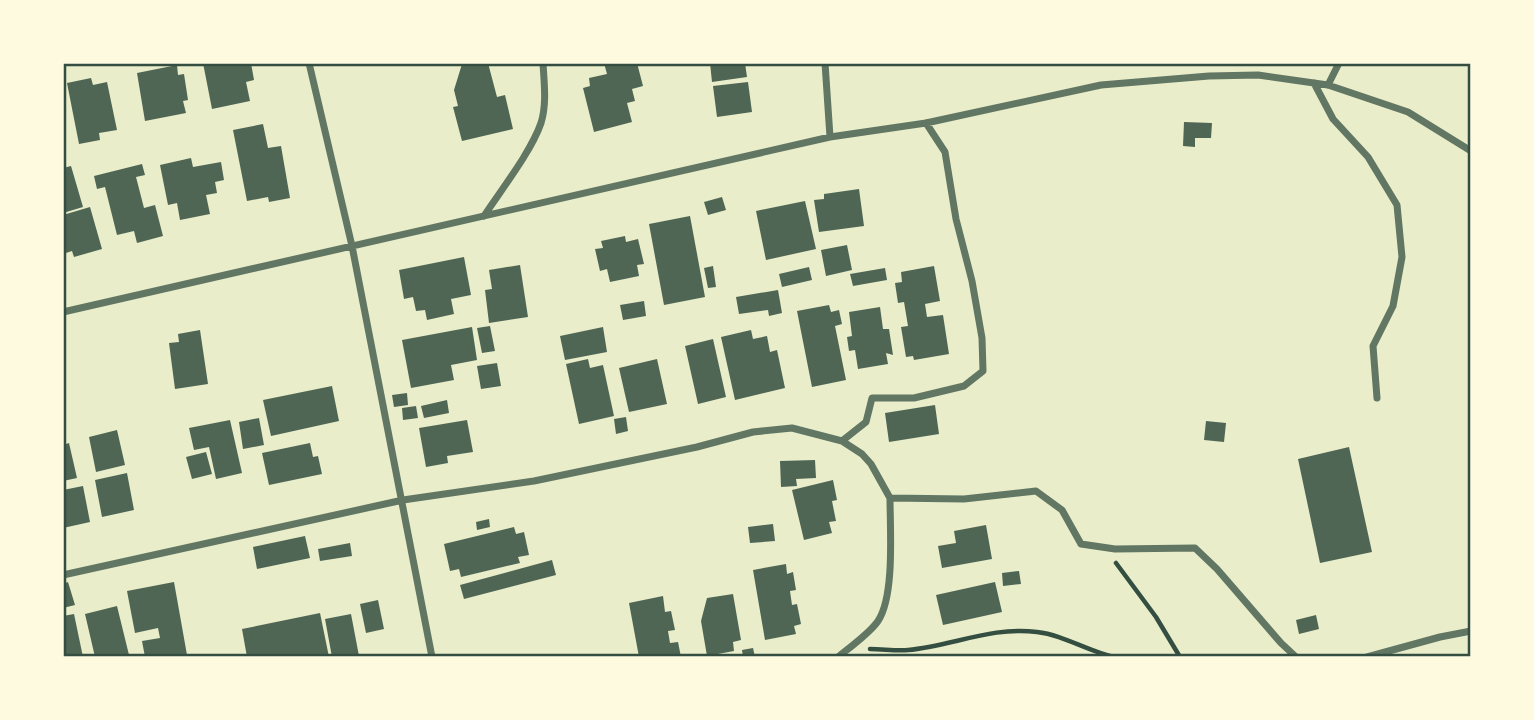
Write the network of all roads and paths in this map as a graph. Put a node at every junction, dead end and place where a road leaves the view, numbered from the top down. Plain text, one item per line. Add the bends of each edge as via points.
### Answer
1 (309, 63) edge
2 (543, 63) edge
3 (825, 63) edge
4 (1339, 63) edge
5 (1314, 83) junction
6 (1328, 85) junction
7 (926, 123) junction
8 (830, 137) junction
9 (1471, 151) edge
10 (484, 216) junction
11 (352, 246) junction
12 (63, 312) edge
13 (1377, 398) dead end
14 (842, 441) junction
15 (890, 498) junction
16 (403, 500) junction
17 (1101, 548) junction
18 (63, 575) edge
19 (1471, 631) edge
20 (848, 649) junction
21 (432, 657) edge
22 (838, 657) edge
23 (1114, 657) edge
24 (1180, 657) edge
25 (1297, 657) edge
26 (1367, 657) edge

1 - 11 street
2 - 10 street via 541,123
3 - 8 street
4 - 6 street
5 - 6 street
5 - 7 street via 1258,75 1101,85
5 - 13 street via 1334,119 1368,158 1397,205 1402,257 1393,306 1373,346
6 - 9 street via 1408,112
7 - 8 street
7 - 14 street via 945,152 982,338 983,371 964,386 914,398 872,398 866,422
8 - 10 street
10 - 11 street
11 - 12 street
11 - 16 street
14 - 15 street via 871,464
14 - 16 street via 801,429 753,432 534,481
15 - 17 street via 964,499 1037,491 1062,510 1081,544
15 - 20 street via 888,589 878,621
16 - 18 street
16 - 21 street
17 - 24 path via 1143,598
17 - 25 street via 1195,548
19 - 26 street
20 - 22 street
20 - 23 path via 907,650 1013,631 1064,638

